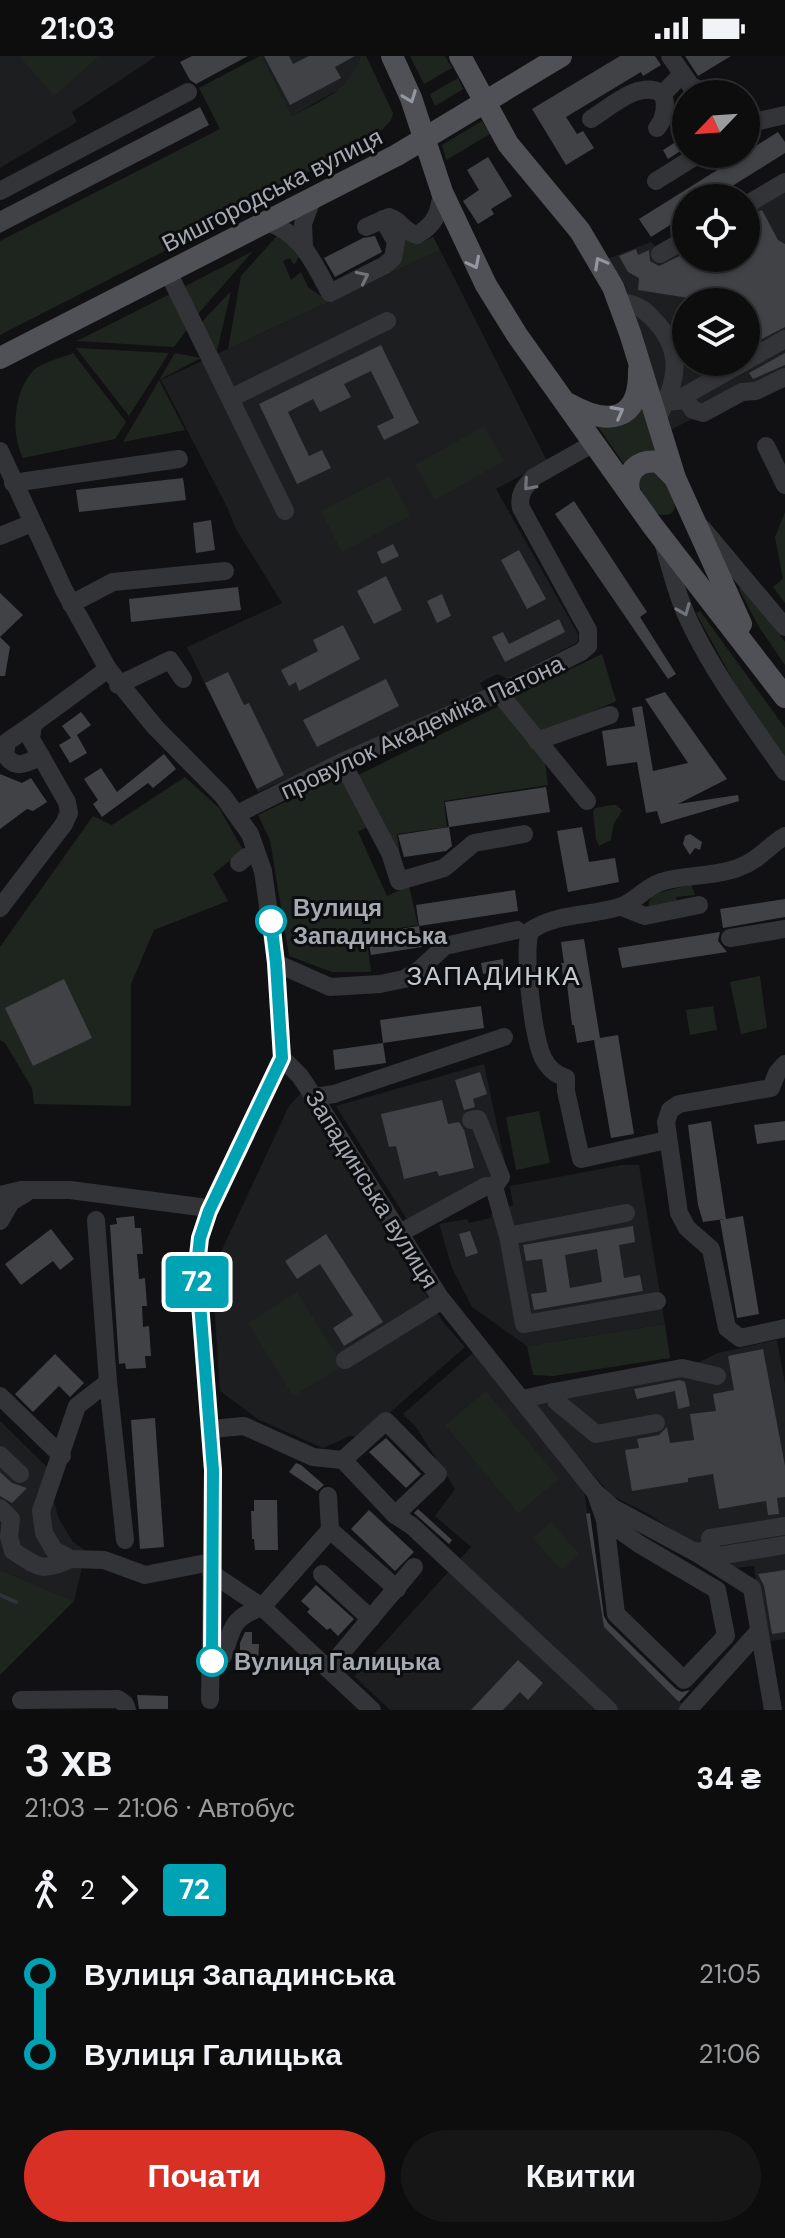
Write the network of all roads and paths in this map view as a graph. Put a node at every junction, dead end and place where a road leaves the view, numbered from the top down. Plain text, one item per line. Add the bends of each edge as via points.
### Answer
1 (392, 56) edge
2 (460, 56) edge
3 (561, 56) edge
4 (670, 56) edge
5 (681, 75) junction
6 (686, 80) edge
7 (188, 92) dead end
8 (663, 94) junction
9 (485, 102) junction
10 (591, 119) dead end
11 (760, 123) edge
12 (782, 123) edge
13 (657, 128) dead end
14 (424, 139) junction
15 (677, 168) edge
16 (656, 181) dead end
17 (785, 182) edge
18 (0, 191) edge
19 (442, 192) junction
20 (760, 197) edge
21 (312, 199) junction
22 (266, 222) junction
23 (672, 247) edge
24 (312, 251) junction
25 (660, 254) dead end
26 (168, 272) junction
27 (628, 303) junction
28 (387, 321) dead end
29 (785, 339) edge
30 (760, 353) edge
31 (0, 358) edge
32 (639, 362) junction
33 (720, 376) edge
34 (785, 377) edge
35 (231, 398) junction
36 (565, 402) junction
37 (668, 407) junction
38 (594, 443) junction
39 (766, 446) dead end
40 (0, 451) edge
41 (179, 459) dead end
42 (675, 478) junction
43 (13, 483) junction
44 (785, 485) edge
45 (629, 491) junction
46 (686, 507) junction
47 (285, 511) dead end
48 (32, 523) junction
49 (656, 530) junction
50 (0, 536) edge
51 (225, 571) dead end
52 (71, 604) junction
53 (785, 627) edge
54 (757, 657) junction
55 (113, 677) junction
56 (183, 679) dead end
57 (499, 693) junction
58 (785, 697) edge
59 (610, 715) dead end
60 (33, 724) junction
61 (537, 741) junction
62 (41, 756) junction
63 (342, 762) junction
64 (785, 772) edge
65 (587, 801) dead end
66 (237, 814) junction
67 (524, 834) dead end
68 (785, 836) edge
69 (699, 905) dead end
70 (622, 907) junction
71 (0, 908) edge
72 (785, 929) edge
73 (517, 930) dead end
74 (730, 938) dead end
75 (276, 963) junction
76 (504, 1037) dead end
77 (282, 1058) junction
78 (785, 1064) edge
79 (778, 1092) edge
80 (314, 1097) junction
81 (471, 1120) dead end
82 (667, 1140) junction
83 (0, 1183) edge
84 (494, 1187) junction
85 (26, 1190) junction
86 (0, 1195) edge
87 (209, 1211) junction
88 (626, 1213) dead end
89 (96, 1220) dead end
90 (0, 1221) edge
91 (400, 1233) junction
92 (508, 1236) junction
93 (442, 1300) junction
94 (657, 1301) dead end
95 (785, 1328) edge
96 (345, 1360) dead end
97 (717, 1376) dead end
98 (108, 1382) junction
99 (554, 1392) junction
100 (0, 1396) edge
101 (523, 1399) junction
102 (656, 1423) dead end
103 (210, 1429) junction
104 (0, 1455) edge
105 (62, 1456) junction
106 (343, 1460) junction
107 (20, 1474) dead end
108 (595, 1492) junction
109 (328, 1496) dead end
110 (0, 1508) edge
111 (395, 1515) junction
112 (605, 1520) junction
113 (785, 1526) edge
114 (330, 1530) junction
115 (4, 1538) edge
116 (125, 1540) dead end
117 (785, 1545) edge
118 (700, 1555) junction
119 (71, 1559) junction
120 (414, 1567) dead end
121 (211, 1568) junction
122 (322, 1574) dead end
123 (397, 1589) junction
124 (262, 1607) junction
125 (371, 1619) junction
126 (759, 1631) junction
127 (212, 1661) junction
128 (328, 1669) junction
129 (21, 1700) dead end
130 (208, 1707) edge
131 (127, 1710) edge
132 (372, 1710) edge
133 (609, 1710) edge
134 (688, 1710) edge
135 (773, 1710) edge

1 -> 14 main road
2 - 9 main road
3 - 9 main road, Вишгородська вулиця
4 - 5 street
5 - 6 street
5 - 8 street
7 - 18 street
8 - 10 street via 642,88
8 - 13 street via 665,108
9 - 14 main road, Вишгородська вулиця
27 -> 9 main road via 580,231 508,144
11 - 12 street
14 - 19 main road
14 - 21 main road, Вишгородська вулиця
15 - 16 street
17 - 20 street
24 -> 19 street via 330,293 393,258 396,242 375,223 394,218 405,232 417,235 439,215
19 -> 36 main road via 486,285
21 - 22 main road, Вишгородська вулиця
21 - 24 street via 303,224
22 - 24 street
22 - 26 main road, Вишгородська вулиця
23 - 25 street
26 - 31 main road, Вишгородська вулиця
26 - 35 street
27 - 32 main road
27 - 37 street via 649,314 674,353
28 - 35 street
29 - 30 street
36 -> 32 main road via 602,419 618,415 637,393
32 - 37 main road
33 - 37 street
34 - 37 street via 703,413 686,400
35 - 47 street
36 - 38 main road
37 - 42 main road
38 - 45 main road
38 -> 57 street, провулок Академіка Патона via 534,477 519,499 588,630 588,646
39 - 44 street
40 - 43 street
41 - 43 street
42 - 45 main road via 659,462 641,463 628,476
42 - 46 main road
43 - 48 street
45 - 49 main road
46 - 49 main road via 675,521
46 - 53 street
46 - 54 main road
48 - 50 street
48 - 52 street
49 - 54 main road
49 -> 64 street via 691,625
51 - 52 street via 113,582
52 - 55 street
54 - 58 main road
55 - 56 street via 170,660
55 - 60 street
55 - 66 street
57 - 61 street
57 - 63 street, провулок Академіка Патона
59 - 61 street
60 - 62 street via 30,734
60 - 62 street via 7,742 5,754 20,765
61 - 65 street
62 - 71 street via 67,802 68,818
63 - 66 street, провулок Академіка Патона
63 - 67 street via 399,881 444,868 474,843
66 - 75 street via 263,871
68 - 70 street via 736,869 661,882
69 - 70 street via 645,916
70 - 82 street via 550,920 530,931 526,960 542,1056 552,1072 566,1078 581,1159
72 - 74 street
73 - 75 street via 445,946 404,979 380,984 330,987
75 - 77 street
76 - 80 street
77 - 80 street, Западинська вулиця
77 - 87 street
78 - 79 street via 777,1073
79 - 82 street via 679,1104 666,1115
80 - 91 street, Западинська вулиця
81 - 84 street via 478,1119 501,1177
82 - 95 street via 679,1213 711,1249 727,1328 740,1338
83 - 85 street
84 - 91 street via 486,1186
84 - 92 street
85 - 86 street
85 - 87 street via 103,1193
85 - 90 street
87 - 103 street via 200,1238 197,1281
88 - 92 street
89 - 98 street
91 - 93 street, Западинська вулиця
92 - 94 street via 524,1324
93 - 96 street
93 - 101 street, Западинська вулиця
97 - 99 street via 682,1368
98 - 105 street via 77,1406
98 - 116 street
99 - 101 street
99 - 102 street via 556,1401 596,1434
100 - 105 street
101 - 108 street, Западинська вулиця
103 - 106 street via 244,1426 313,1457
103 - 121 street
104 - 107 street
105 - 119 street via 41,1511 44,1533 54,1550
106 - 111 street
106 - 111 street via 386,1421 438,1474
108 - 112 street
108 - 118 street, Западинська вулиця via 613,1508
109 - 114 street
110 - 115 street via 11,1519
111 - 133 street
112 - 112 street via 616,1614 684,1680 726,1636 717,1590
113 - 118 street via 710,1538 711,1549
114 - 123 street
114 - 124 street
115 - 119 street via 34,1565 49,1568
117 - 118 street
118 - 126 street, Западинська вулиця via 752,1588
119 - 121 street via 104,1560 145,1575
120 - 123 street
121 - 124 street
121 - 127 street
122 - 125 street
123 - 125 street
124 - 127 street via 241,1615 223,1656
124 - 128 street
125 - 128 street
126 - 134 street
126 - 135 street
127 - 130 street
128 - 132 street
129 - 131 street via 118,1699

